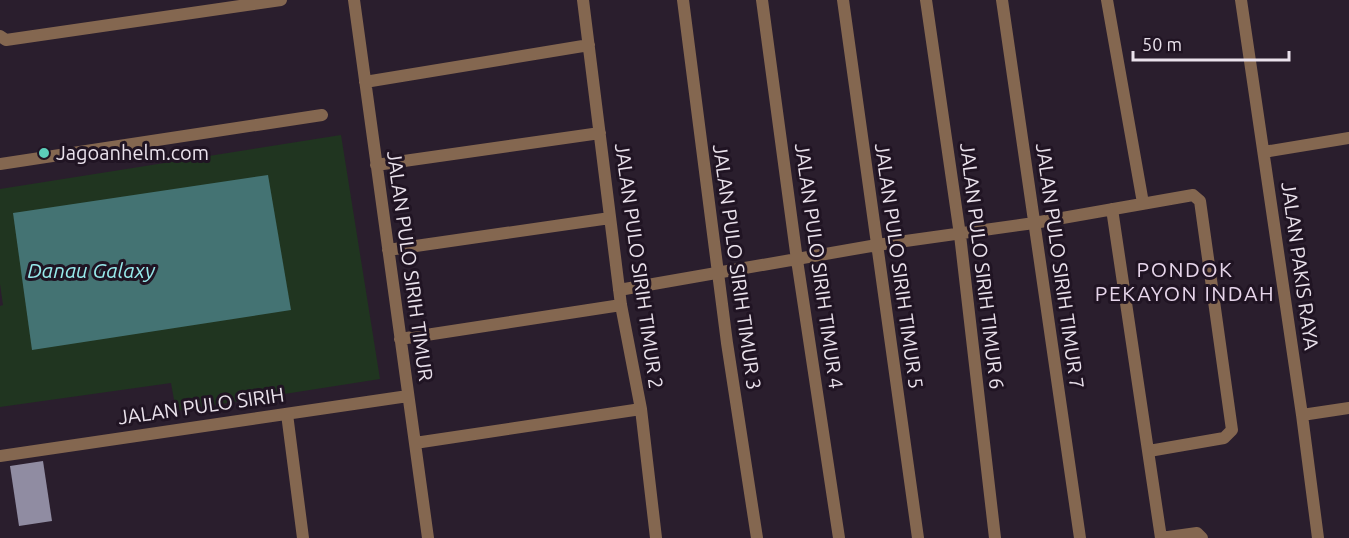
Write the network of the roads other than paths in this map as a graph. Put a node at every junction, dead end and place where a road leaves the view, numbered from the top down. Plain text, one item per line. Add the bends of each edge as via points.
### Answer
1 (281, 0) edge
2 (354, 0) edge
3 (583, 0) edge
4 (683, 0) edge
5 (762, 0) edge
6 (843, 0) edge
7 (926, 0) edge
8 (1002, 0) edge
9 (1107, 0) edge
10 (1241, 0) edge
11 (0, 36) edge
12 (589, 45) junction
13 (365, 82) junction
14 (322, 115) dead end
15 (600, 133) junction
16 (1349, 138) edge
17 (1264, 152) junction
18 (0, 164) edge
19 (376, 165) junction
20 (1143, 203) junction
21 (1112, 209) junction
22 (610, 218) junction
23 (1034, 223) junction
24 (960, 235) junction
25 (877, 245) junction
26 (388, 250) junction
27 (797, 260) junction
28 (718, 273) junction
29 (619, 290) junction
30 (621, 305) junction
31 (400, 339) junction
32 (408, 396) junction
33 (1349, 408) edge
34 (641, 409) junction
35 (287, 414) junction
36 (1302, 414) junction
37 (415, 442) junction
38 (1149, 451) junction
39 (0, 456) edge
40 (303, 538) edge
41 (428, 538) edge
42 (656, 538) edge
43 (757, 538) edge
44 (839, 538) edge
45 (918, 538) edge
46 (995, 538) edge
47 (1080, 538) edge
48 (1161, 538) edge
49 (1202, 538) edge
50 (1318, 538) edge

1 - 11 street via 6,40
2 - 13 street, JALAN PULO SIRIH TIMUR
3 - 12 street, JALAN PULO SIRIH TIMUR 2
4 - 28 street, JALAN PULO SIRIH TIMUR 3
5 - 27 street, JALAN PULO SIRIH TIMUR 4
6 - 25 street, JALAN PULO SIRIH TIMUR 5
7 - 24 street, JALAN PULO SIRIH TIMUR 6
8 - 23 street, JALAN PULO SIRIH TIMUR 7
9 - 20 street
10 - 17 street, JALAN PAKIS RAYA
12 - 13 street
12 - 15 street, JALAN PULO SIRIH TIMUR 2
13 - 19 street, JALAN PULO SIRIH TIMUR
14 - 18 street
15 - 19 street
15 - 22 street, JALAN PULO SIRIH TIMUR 2
16 - 17 street
17 - 36 street, JALAN PAKIS RAYA
19 - 26 street, JALAN PULO SIRIH TIMUR
20 - 21 street
20 - 38 street via 1193,195 1200,201 1232,430 1224,438
21 - 23 street
21 - 38 street
22 - 26 street
22 - 29 street, JALAN PULO SIRIH TIMUR 2
23 - 24 street
23 - 47 street, JALAN PULO SIRIH TIMUR 7
24 - 25 street
24 - 46 street, JALAN PULO SIRIH TIMUR 6
25 - 27 street
25 - 45 street, JALAN PULO SIRIH TIMUR 5
26 - 31 street, JALAN PULO SIRIH TIMUR
27 - 28 street
27 - 44 street, JALAN PULO SIRIH TIMUR 4
28 - 29 street
28 - 43 street, JALAN PULO SIRIH TIMUR 3
29 - 30 street, JALAN PULO SIRIH TIMUR 2
30 - 31 street
30 - 34 street, JALAN PULO SIRIH TIMUR 2
31 - 32 street, JALAN PULO SIRIH TIMUR
32 - 35 street, JALAN PULO SIRIH
32 - 37 street, JALAN PULO SIRIH TIMUR
33 - 36 street
34 - 37 street
34 - 42 street, JALAN PULO SIRIH TIMUR 2
35 - 39 street, JALAN PULO SIRIH
35 - 40 street
36 - 50 street, JALAN PAKIS RAYA
37 - 41 street, JALAN PULO SIRIH TIMUR
38 - 48 street
48 - 49 street via 1197,533

